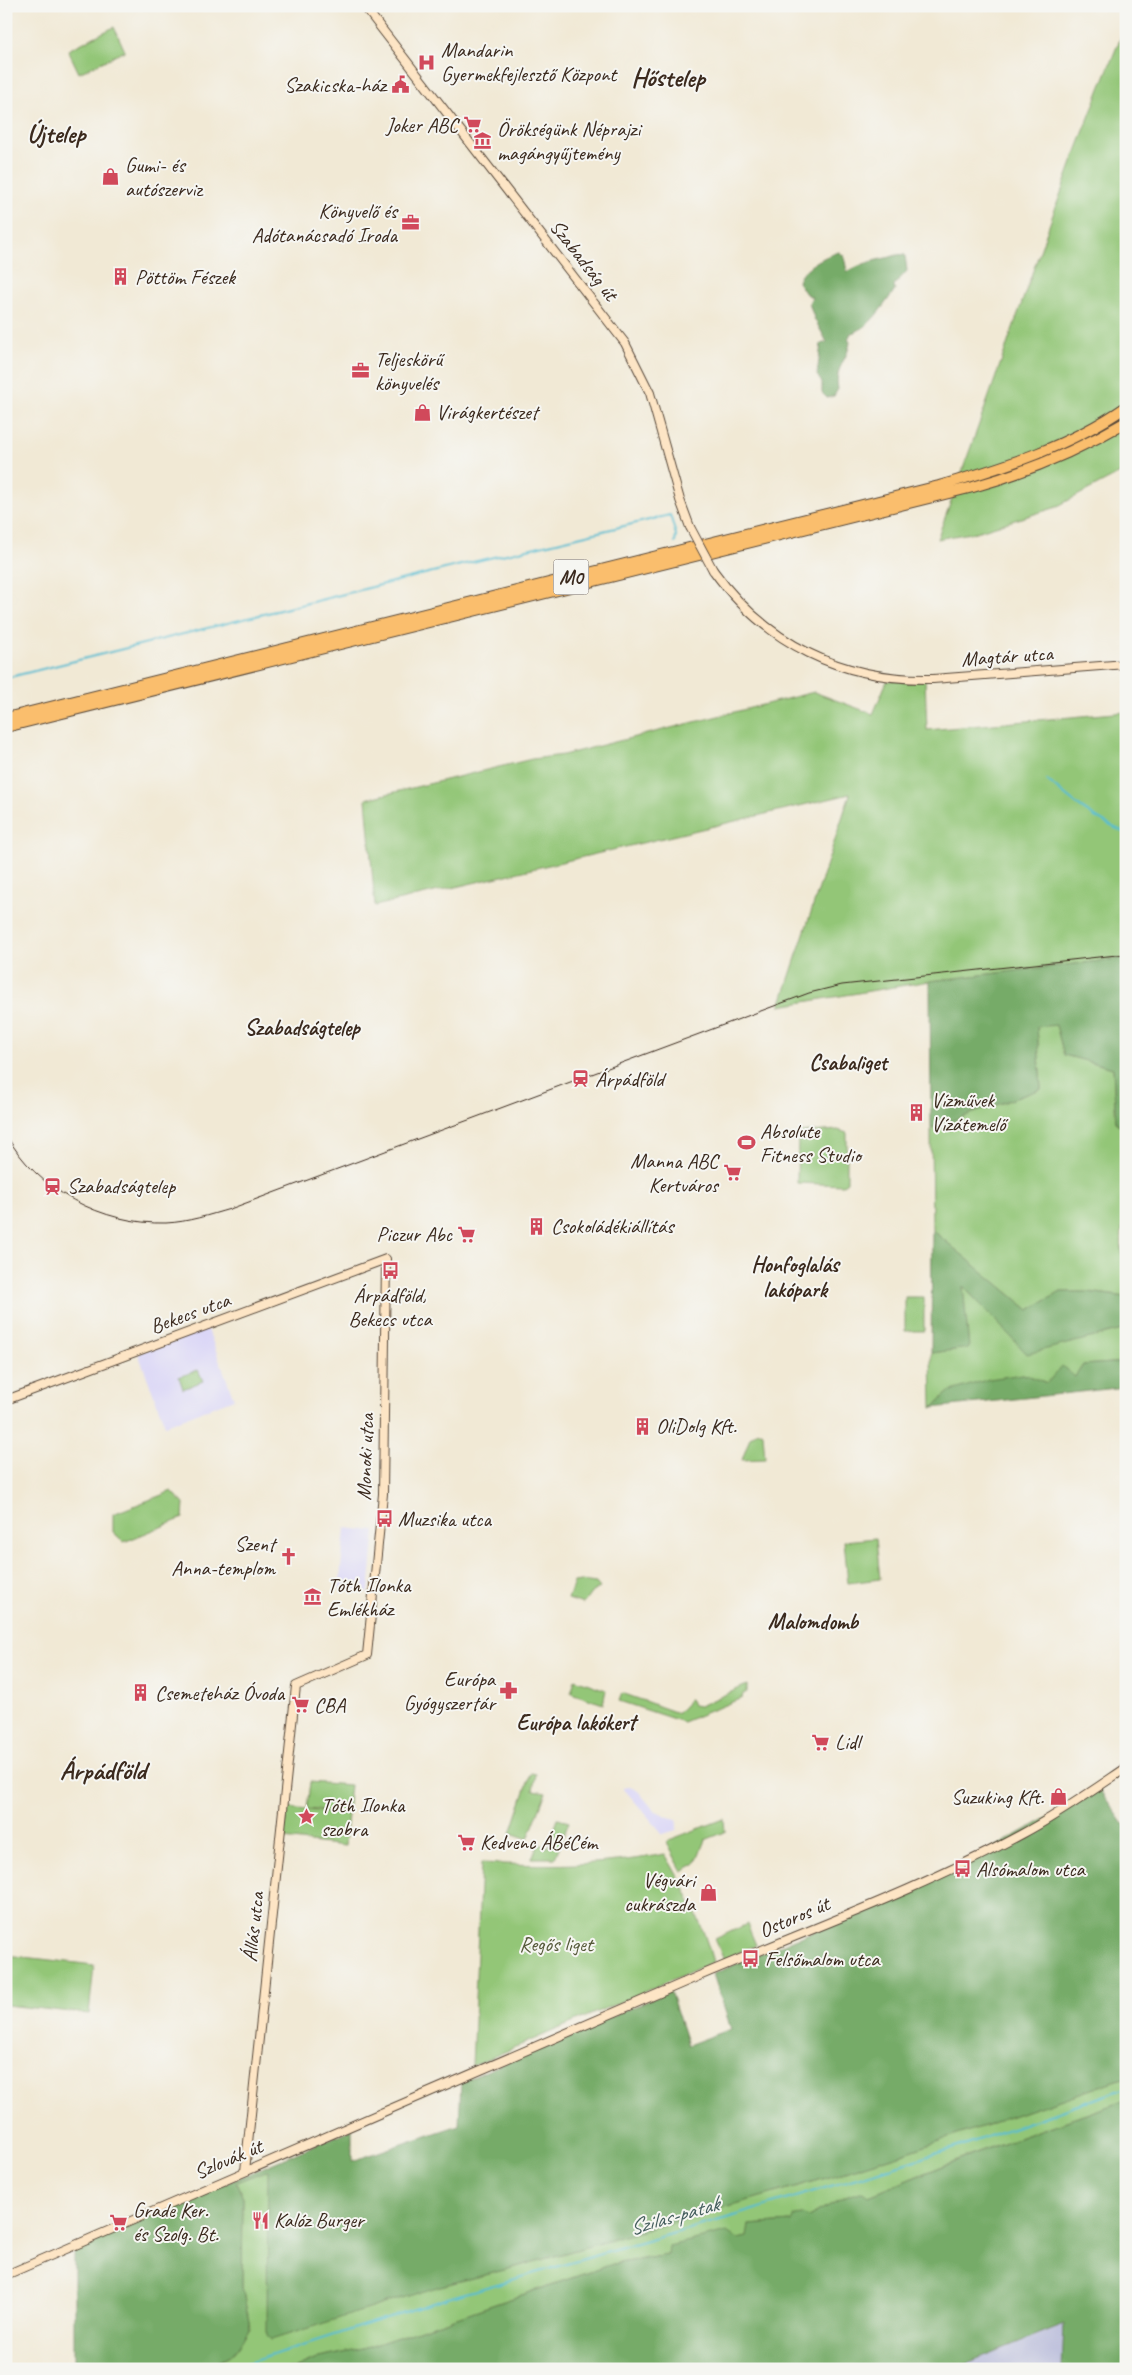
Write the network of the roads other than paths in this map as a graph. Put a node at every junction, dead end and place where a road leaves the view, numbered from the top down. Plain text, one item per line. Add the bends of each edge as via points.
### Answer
1 (364, 6) edge
2 (1126, 407) edge
3 (1126, 422) edge
4 (713, 570) joint
5 (1126, 664) edge
6 (6, 718) edge
7 (6, 727) edge
8 (386, 1259) joint
9 (6, 1400) edge
10 (296, 1686) joint
11 (1126, 1768) edge
12 (465, 2078) joint
13 (245, 2171) junction
14 (6, 2275) edge

1 - 4 street, Szabadság út, bridge via 625,343 650,393 690,527
2 - 6 highway, M0 via 1050,448 939,486
3 - 7 highway, M0 via 1062,456 973,487
4 - 5 street, Magtár utca via 747,611 789,643 839,666 890,677 933,679
8 - 9 street, Bekecs utca
8 - 10 street, Monoki utca via 383,1494 367,1655
10 - 13 street, Állás utca
11 - 12 street, Ostoros út via 1030,1830 952,1870
12 - 13 street, Szlovák út
13 - 14 street, Szlovák út

